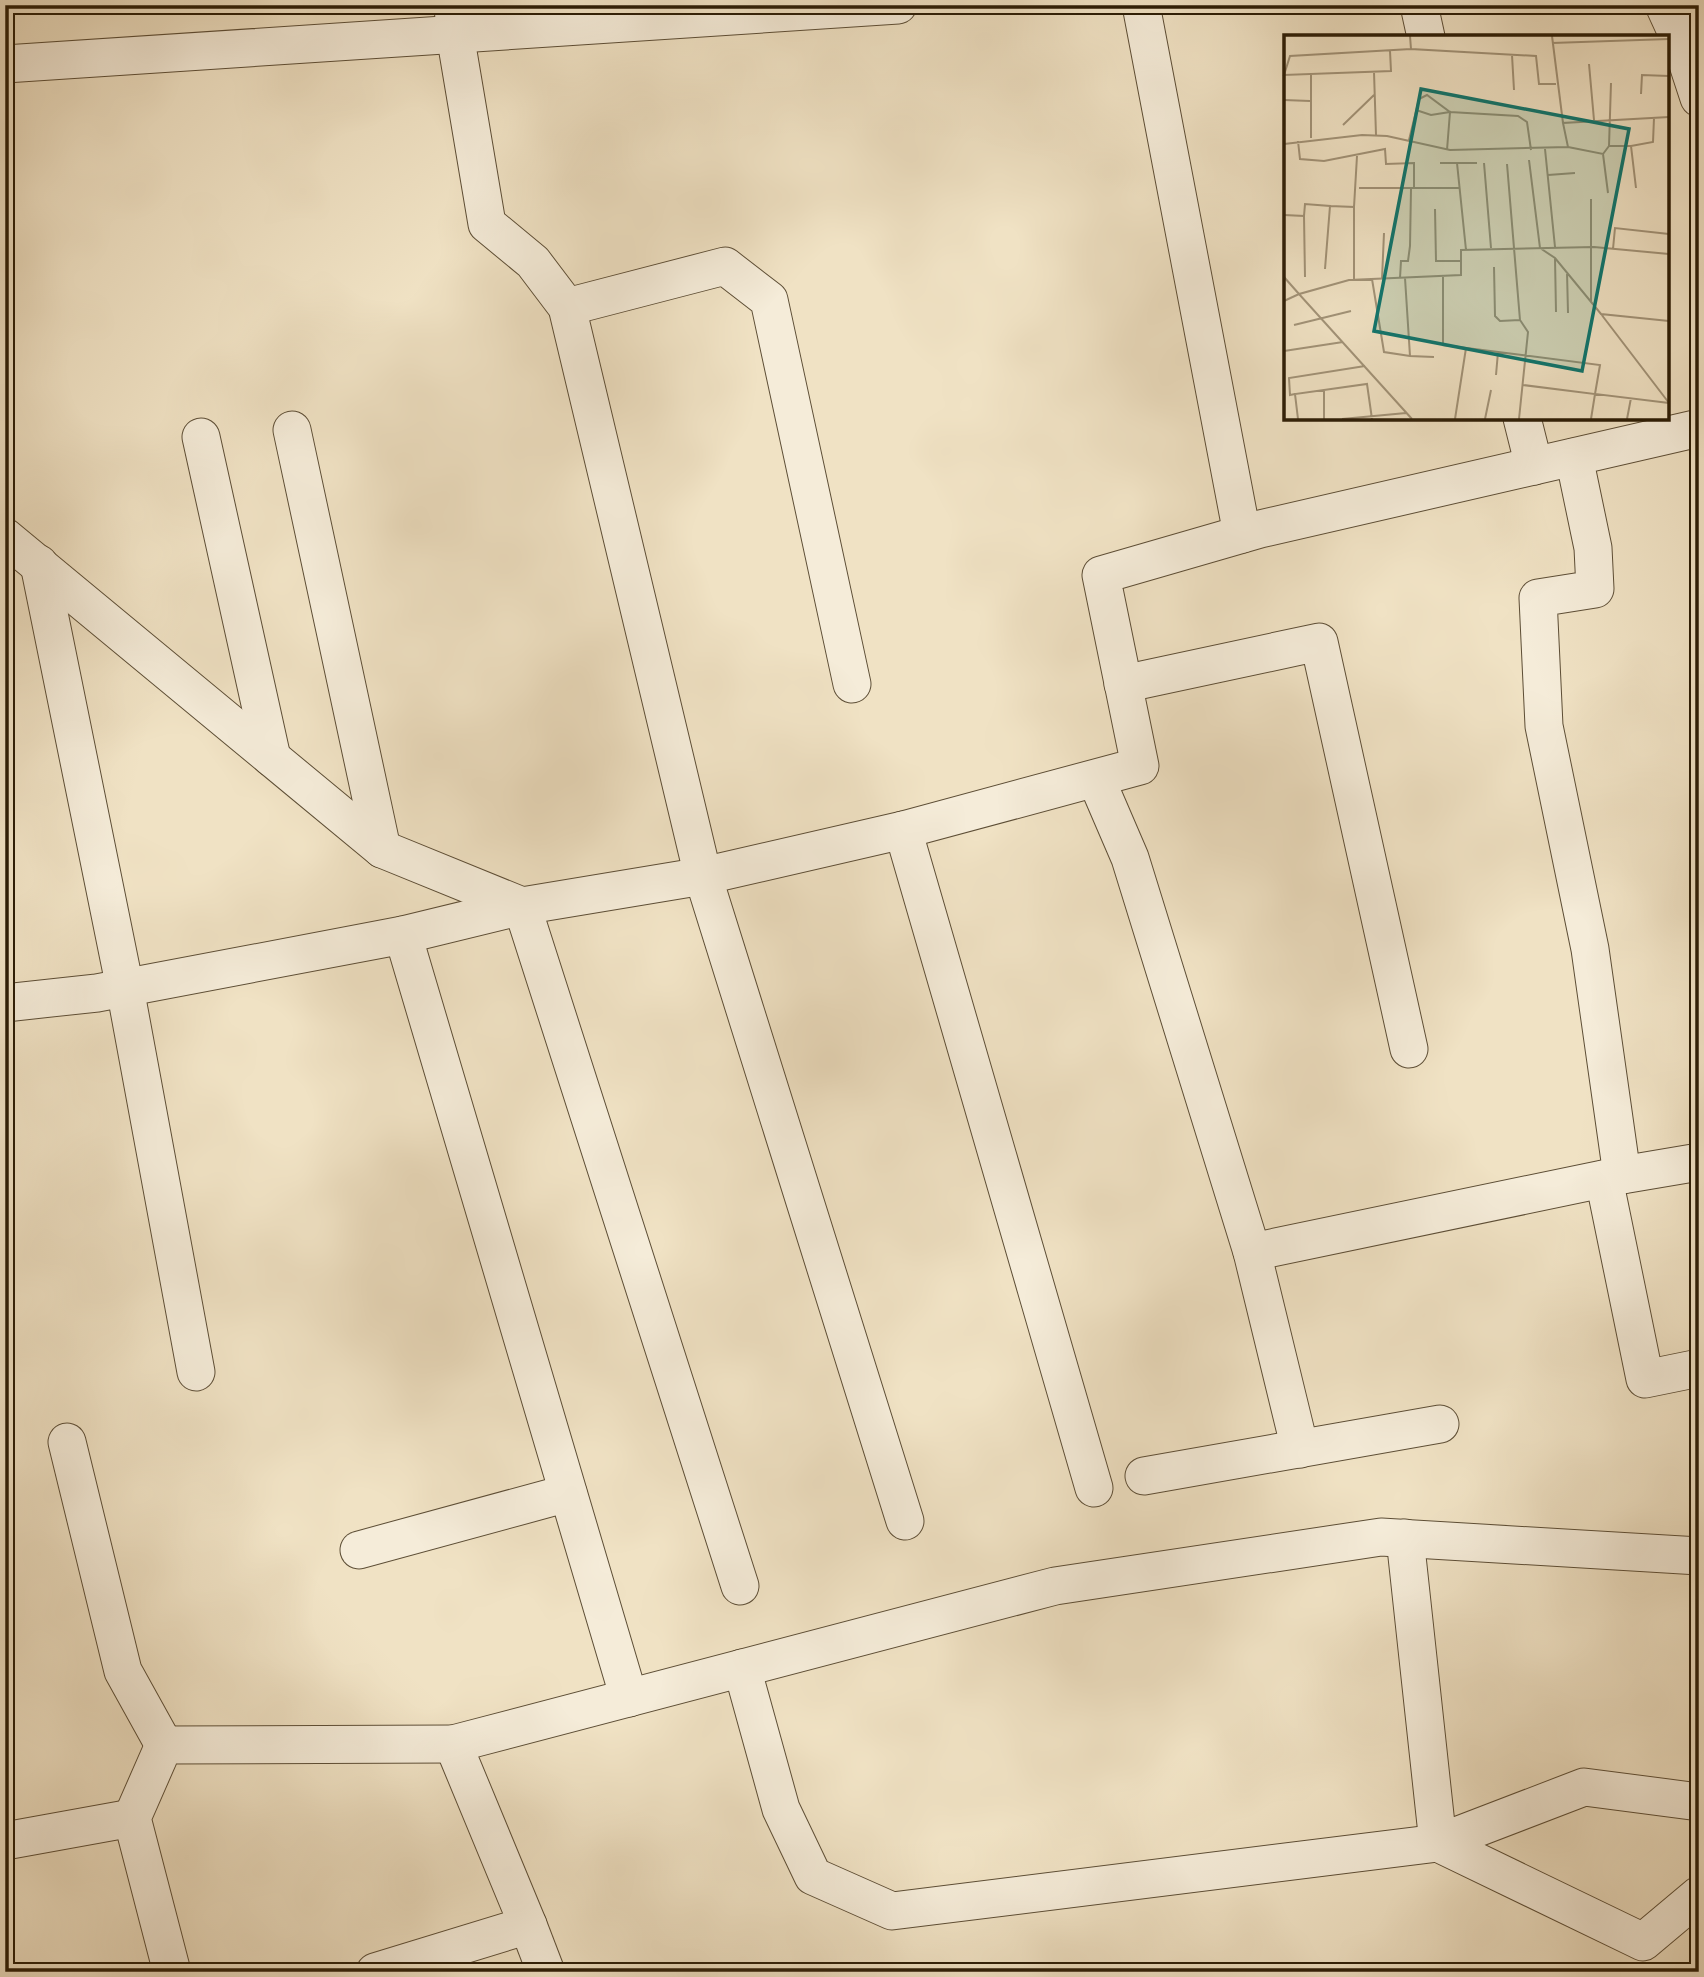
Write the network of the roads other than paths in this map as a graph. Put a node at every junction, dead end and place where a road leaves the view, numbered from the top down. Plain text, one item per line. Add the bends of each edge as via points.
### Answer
1 (898, 5) edge
2 (1141, 5) edge
3 (1419, 5) edge
4 (1664, 5) edge
5 (686, 12) edge
6 (454, 20) edge
7 (1426, 35) edge
8 (5, 64) edge
9 (1699, 98) edge
10 (568, 307) junction
11 (1522, 420) edge
12 (1699, 428) edge
13 (292, 430) dead end
14 (201, 437) dead end
15 (1574, 457) junction
16 (1534, 466) junction
17 (1242, 534) junction
18 (5, 537) edge
19 (39, 564) junction
20 (852, 684) dead end
21 (1123, 684) junction
22 (272, 758) junction
23 (1096, 779) junction
24 (903, 830) junction
25 (382, 849) junction
26 (704, 876) junction
27 (522, 906) junction
28 (403, 935) junction
29 (125, 988) junction
30 (5, 1003) edge
31 (1409, 1049) dead end
32 (1699, 1162) edge
33 (1613, 1177) junction
34 (1252, 1252) junction
35 (1699, 1368) edge
36 (197, 1372) dead end
37 (1440, 1423) dead end
38 (67, 1442) dead end
39 (1300, 1449) junction
40 (1144, 1476) dead end
41 (1094, 1488) dead end
42 (568, 1493) junction
43 (905, 1521) dead end
44 (1405, 1538) junction
45 (359, 1550) dead end
46 (1699, 1556) edge
47 (740, 1586) dead end
48 (743, 1668) junction
49 (629, 1698) junction
50 (453, 1744) junction
51 (164, 1745) junction
52 (1699, 1802) edge
53 (132, 1818) junction
54 (5, 1841) edge
55 (1438, 1843) junction
56 (1699, 1895) edge
57 (528, 1925) junction
58 (172, 1972) edge
59 (375, 1972) edge
60 (546, 1972) edge

1 - 5 street
2 - 17 street
3 - 7 street
4 - 9 street
5 - 6 street
6 - 8 street
6 - 10 street via 487,224 533,261
10 - 20 street via 725,266 769,300
10 - 26 street
11 - 16 street
12 - 15 street
13 - 25 street
14 - 22 street
15 - 16 street
15 - 33 street via 1594,548 1595,589 1538,598 1544,726 1590,949
16 - 17 street
17 - 21 street via 1101,575
18 - 19 street
19 - 22 street
19 - 29 street
21 - 23 street via 1140,766
21 - 31 street via 1319,642
22 - 25 street
23 - 24 street
23 - 34 street via 1130,858
24 - 26 street
24 - 41 street
25 - 27 street
26 - 27 street
26 - 43 street
27 - 28 street
27 - 47 street
28 - 29 street
28 - 42 street
29 - 30 street
29 - 36 street
32 - 33 street
33 - 34 street
33 - 35 street via 1645,1379
34 - 39 street
37 - 39 street
38 - 51 street via 122,1671
39 - 40 street
42 - 45 street
42 - 49 street
44 - 46 street
44 - 48 street via 1381,1537 1055,1586
44 - 55 street
48 - 49 street
48 - 55 street via 781,1809 813,1876 892,1911
49 - 50 street
50 - 51 street
50 - 57 street
51 - 53 street
52 - 55 street via 1584,1787
53 - 54 street
53 - 58 street
55 - 56 street via 1643,1942
57 - 59 street
57 - 60 street

